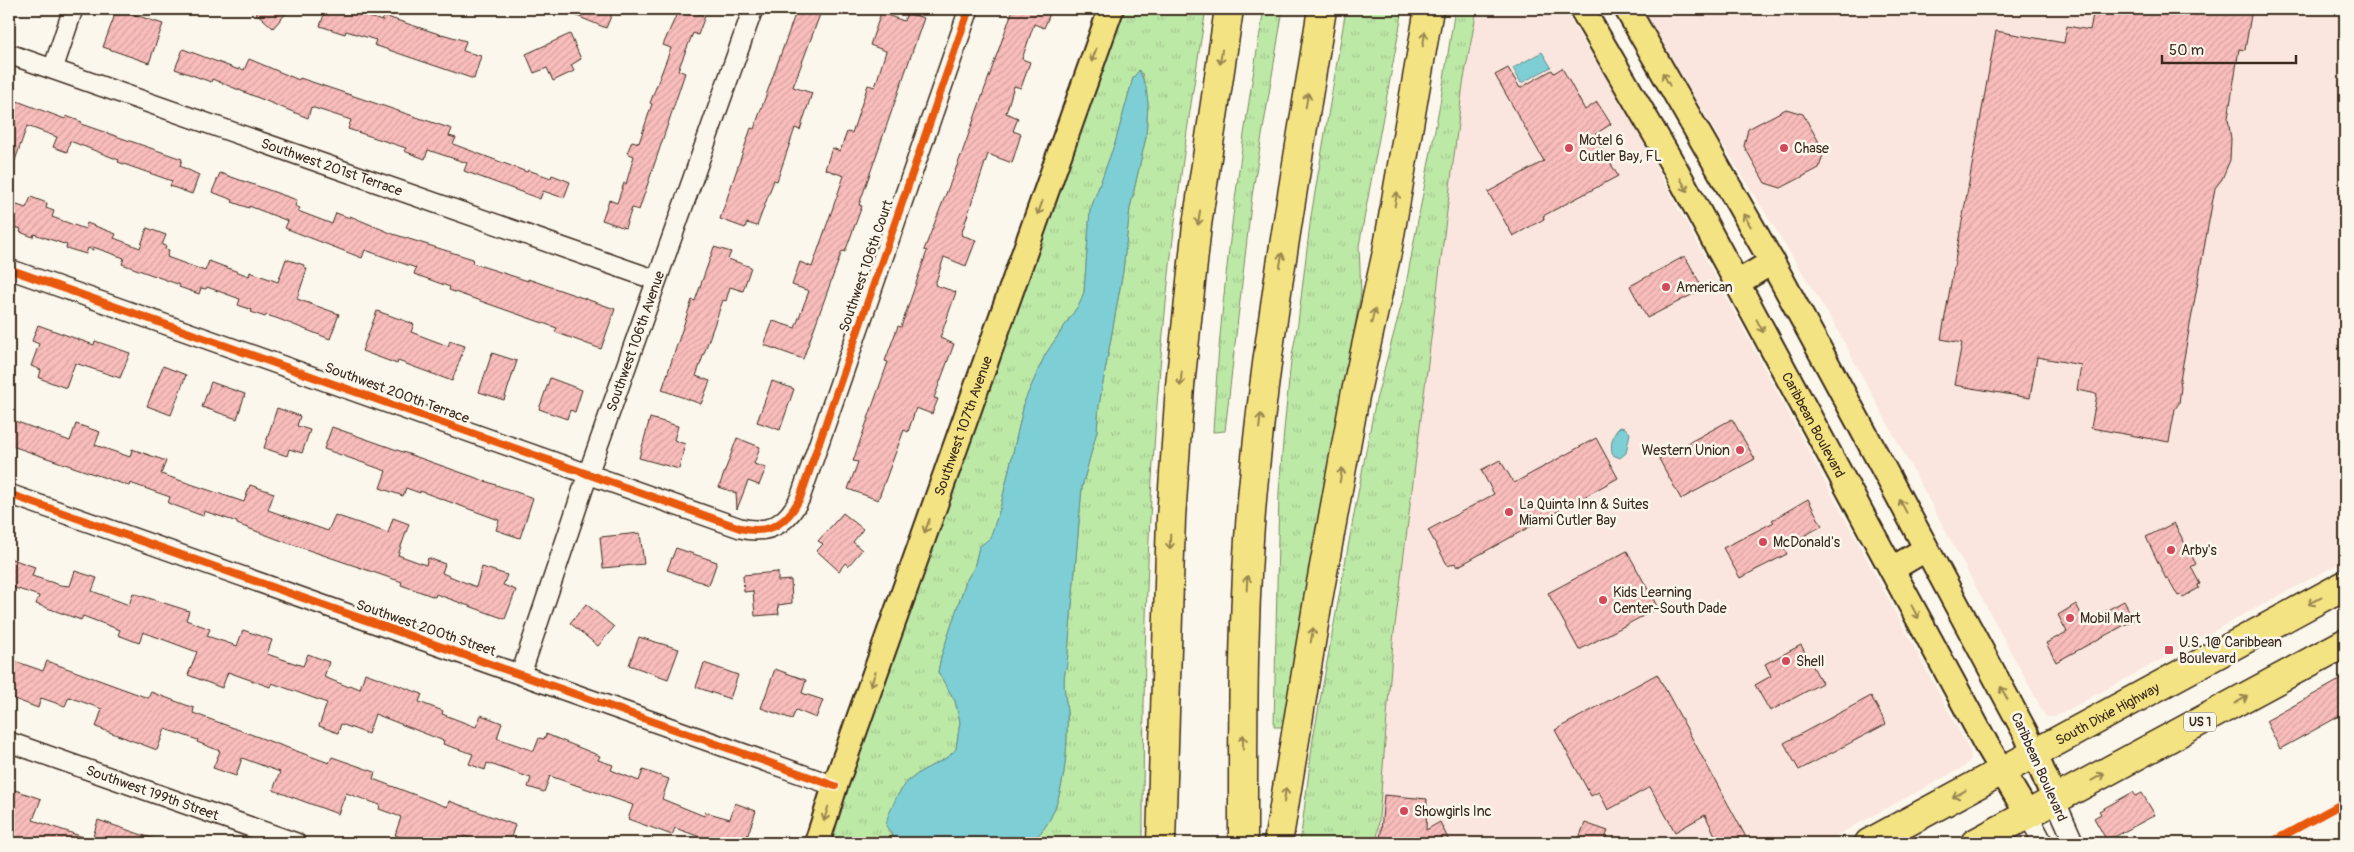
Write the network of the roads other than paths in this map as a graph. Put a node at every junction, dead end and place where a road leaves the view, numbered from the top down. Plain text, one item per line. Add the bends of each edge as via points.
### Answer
1 (73, 9) edge
2 (752, 9) edge
3 (968, 9) edge
4 (1110, 9) edge
5 (1228, 9) edge
6 (1322, 9) edge
7 (1429, 9) edge
8 (1582, 9) edge
9 (1627, 9) edge
10 (9, 54) edge
11 (53, 69) junction
12 (1688, 118) junction
13 (1661, 142) junction
14 (1772, 262) junction
15 (9, 269) edge
16 (656, 280) junction
17 (1737, 283) junction
18 (588, 474) junction
19 (9, 494) edge
20 (779, 525) joint
21 (1926, 549) junction
22 (1892, 569) junction
23 (2345, 585) edge
24 (2345, 643) edge
25 (521, 674) junction
26 (9, 742) edge
27 (2035, 752) junction
28 (2002, 771) junction
29 (835, 786) junction
30 (2055, 800) junction
31 (2028, 815) junction
32 (296, 843) edge
33 (817, 843) edge
34 (1161, 843) edge
35 (1242, 843) edge
36 (1278, 843) edge
37 (1869, 843) edge
38 (1975, 843) edge
39 (2043, 843) edge
40 (2074, 843) edge

1 - 11 street
2 - 16 street, Southwest 106th Avenue
3 - 20 street, Southwest 106th Court via 800,498 787,519
4 -> 29 main road, Southwest 107th Avenue
5 -> 34 highway via 1180,386 1171,518
35 -> 6 highway via 1248,545 1255,468 1275,297
36 -> 7 highway via 1355,396 1387,252
8 - 13 main road, Caribbean Boulevard
12 -> 9 main road, Caribbean Boulevard
10 - 11 street, Southwest 201st Terrace
11 - 16 street, Southwest 201st Terrace
12 - 13 main road
14 -> 12 main road, Caribbean Boulevard
13 -> 17 main road, Caribbean Boulevard
14 - 17 main road
21 -> 14 main road, Caribbean Boulevard
15 - 18 street, Southwest 200th Terrace
16 - 18 street, Southwest 106th Avenue
17 -> 22 main road, Caribbean Boulevard
18 - 20 street, Southwest 200th Terrace via 740,528 761,531
18 - 25 street, Southwest 106th Avenue
19 - 25 street, Southwest 200th Street
21 - 22 main road
27 -> 21 main road, Caribbean Boulevard
22 -> 28 main road, Caribbean Boulevard
23 -> 27 highway, South Dixie Highway
30 -> 24 highway, US 1
25 - 29 street, Southwest 200th Street
26 - 32 street, Southwest 199th Street
27 - 28 highway, South Dixie Highway
27 - 30 main road, Caribbean Boulevard
28 - 31 main road, Caribbean Boulevard
28 -> 37 highway, South Dixie Highway
29 -> 33 main road, Southwest 107th Avenue
30 - 31 highway, US 1
30 - 40 street, Caribbean Boulevard
31 - 38 highway, US 1
31 - 39 street, Caribbean Boulevard

